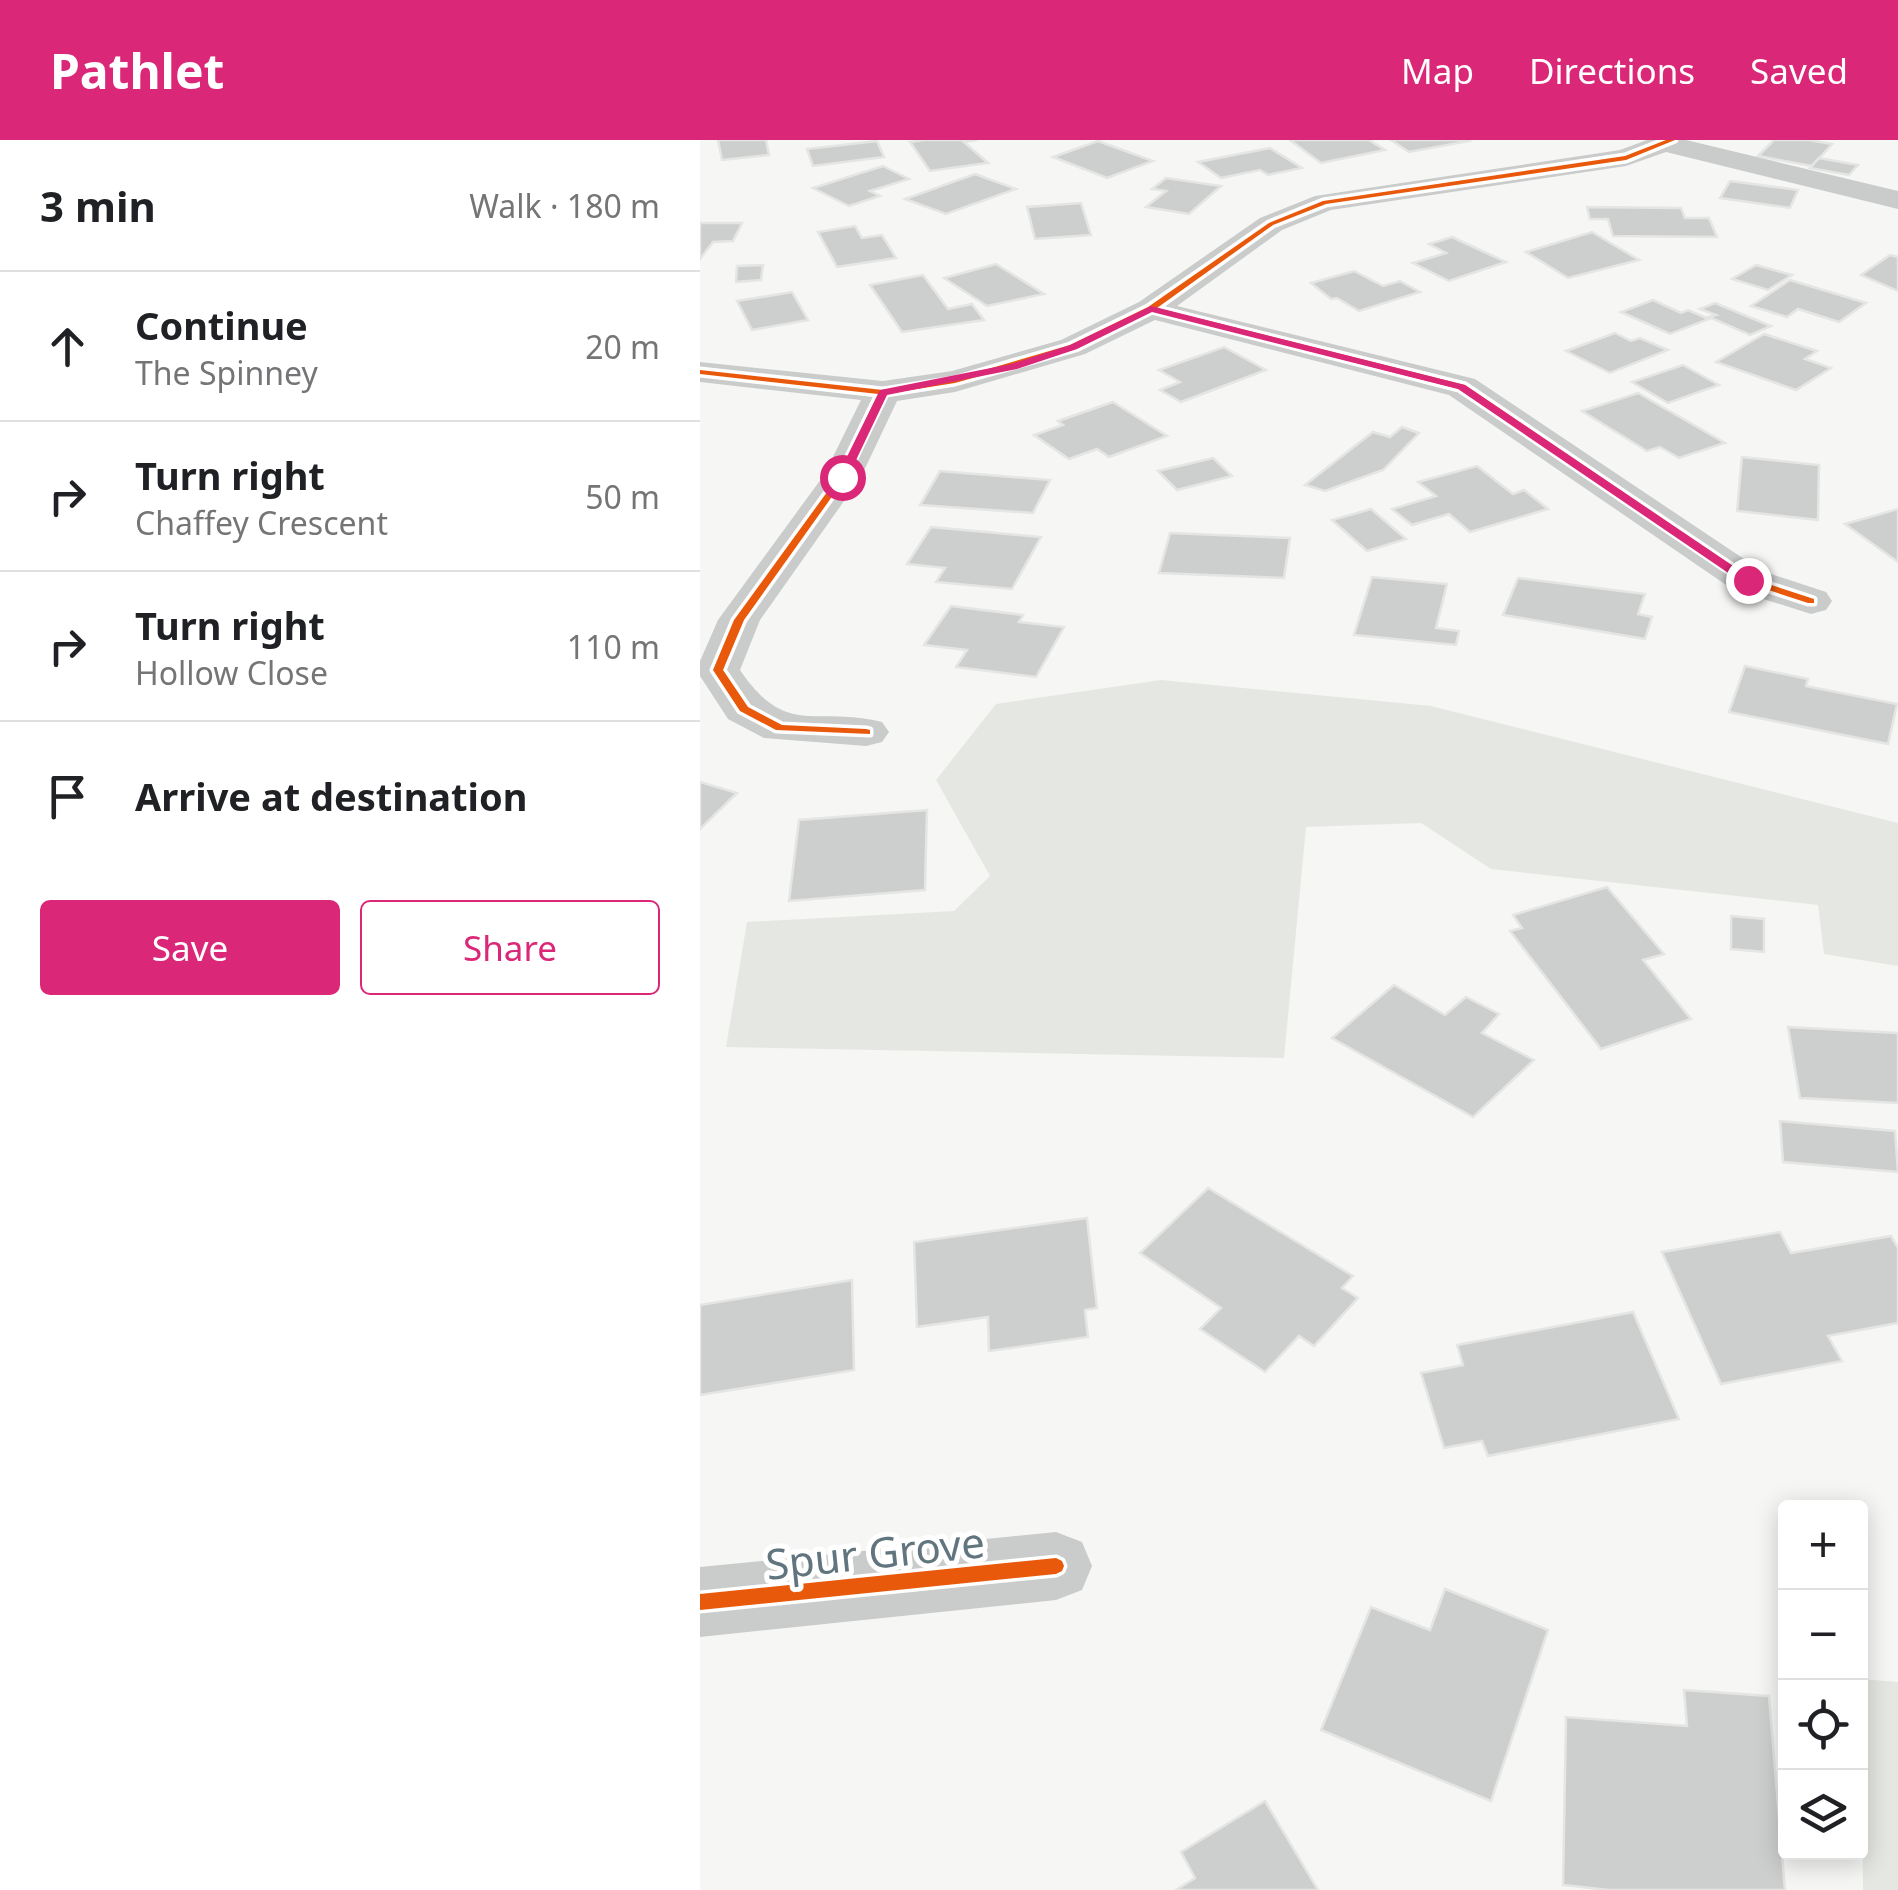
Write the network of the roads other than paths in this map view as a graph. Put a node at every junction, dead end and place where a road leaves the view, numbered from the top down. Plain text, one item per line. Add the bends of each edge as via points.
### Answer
1 (1669, 142) edge
2 (1898, 200) edge
3 (1151, 309) junction
4 (700, 372) edge
5 (883, 392) junction
6 (1811, 601) dead end
7 (866, 732) dead end
8 (1056, 1566) dead end
9 (700, 1602) edge

1 - 2 street
1 - 3 street via 1587,165 1325,202 1271,224
3 - 5 street via 1073,347 1013,366
3 - 6 street via 1462,387 1748,580
4 - 5 street
5 - 7 street via 842,477 739,620 718,670 744,709 780,728
8 - 9 street, Spur Grove

